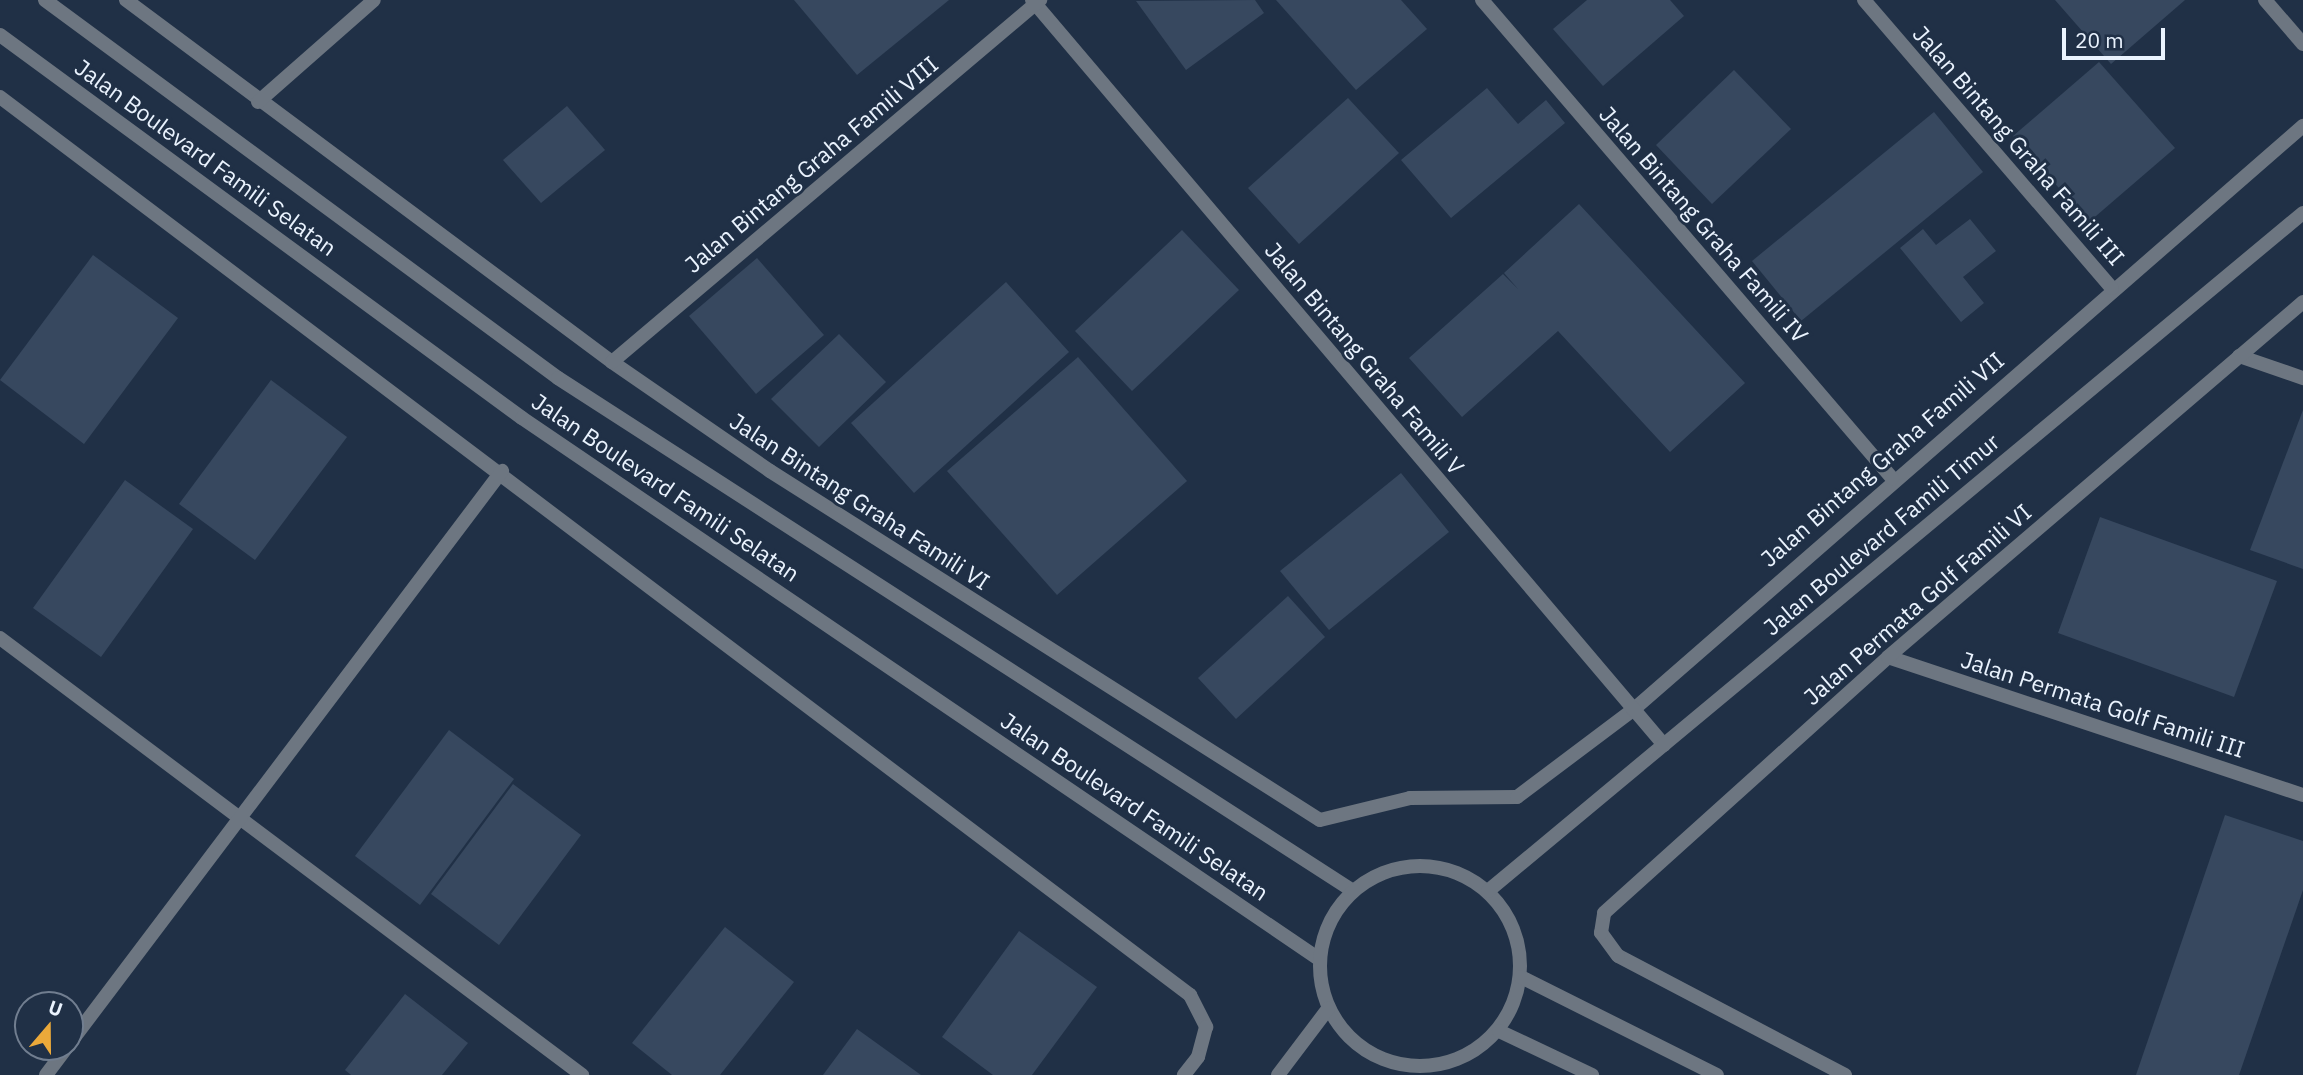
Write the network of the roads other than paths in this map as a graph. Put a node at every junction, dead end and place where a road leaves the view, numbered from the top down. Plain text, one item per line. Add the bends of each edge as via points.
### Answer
1 (45, 0) edge
2 (126, 0) edge
3 (373, 0) edge
4 (1482, 0) edge
5 (1864, 0) edge
6 (2265, 0) edge
7 (1036, 1) edge
8 (0, 35) edge
9 (2303, 44) edge
10 (0, 97) edge
11 (258, 102) junction
12 (2303, 125) edge
13 (2303, 213) edge
14 (2112, 288) junction
15 (2303, 302) edge
16 (2239, 356) junction
17 (612, 362) junction
18 (2303, 379) edge
19 (502, 471) junction
20 (1892, 478) junction
21 (0, 638) edge
22 (1888, 657) junction
23 (1633, 710) junction
24 (1664, 745) junction
25 (2303, 795) edge
26 (1479, 801) joint
27 (240, 818) junction
28 (1353, 891) junction
29 (1488, 891) junction
30 (1319, 959) junction
31 (1521, 977) junction
32 (1328, 1009) junction
33 (84, 1025) edge
34 (1499, 1031) junction
35 (57, 1061) edge
36 (46, 1075) edge
37 (582, 1075) edge
38 (1184, 1075) edge
39 (1278, 1075) edge
40 (1592, 1075) edge
41 (1717, 1075) edge
42 (1845, 1075) edge

1 - 28 street, Jalan Boulevard Famili Selatan via 558,378
2 - 11 street, Jalan Bintang Graha Famili VI
3 - 11 street
4 - 20 street, Jalan Bintang Graha Famili IV
5 - 14 street, Jalan Bintang Graha Famili III
6 - 9 street
7 - 17 street, Jalan Bintang Graha Famili VIII
7 - 23 street, Jalan Bintang Graha Famili V
8 - 30 street, Jalan Boulevard Famili Selatan via 522,418
10 - 19 street
11 - 17 street, Jalan Bintang Graha Famili VI
12 - 14 street, Jalan Bintang Graha Famili VII
13 - 24 street, Jalan Boulevard Famili Timur
14 - 20 street, Jalan Bintang Graha Famili VII
15 - 16 street, Jalan Permata Golf Famili VI
16 - 18 street
16 - 22 street, Jalan Permata Golf Famili VI
17 - 26 street, Jalan Bintang Graha Famili VI via 1301,813 1336,818 1410,798
19 - 27 street
19 - 38 street via 1190,995 1206,1027 1198,1057
20 - 23 street, Jalan Bintang Graha Famili VII
21 - 27 street
22 - 25 street, Jalan Permata Golf Famili III
22 - 42 street, Jalan Permata Golf Famili VI via 1604,913 1601,933 1618,956
23 - 24 street, Jalan Bintang Graha Famili V
23 - 26 street, Jalan Bintang Graha Famili VII via 1517,797
24 - 29 street, Jalan Boulevard Famili Timur
27 - 33 street
27 - 37 street
28 - 29 street via 1384,872 1420,866 1456,872
28 - 30 street via 1336,910
29 - 31 street via 1515,930
30 - 32 street
31 - 34 street
31 - 41 street
32 - 34 street via 1360,1048 1408,1067 1457,1061
32 - 39 street
34 - 40 street
35 - 36 street

